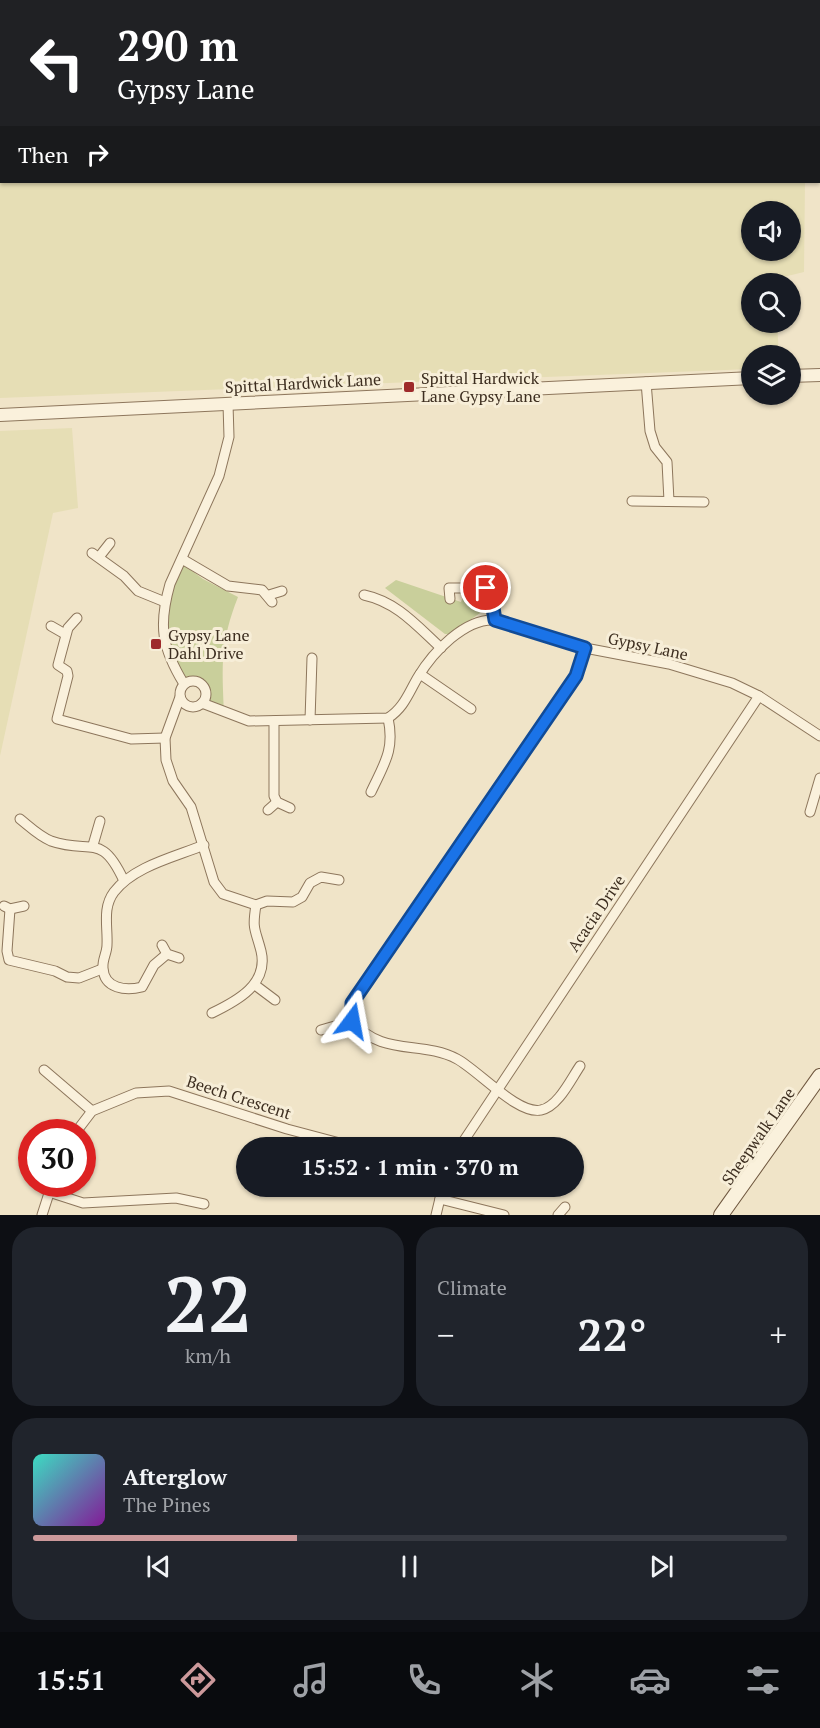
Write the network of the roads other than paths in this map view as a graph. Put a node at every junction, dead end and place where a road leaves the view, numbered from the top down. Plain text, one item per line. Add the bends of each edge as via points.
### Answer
1 (820, 375) edge
2 (801, 376) edge
3 (741, 378) edge
4 (646, 382) junction
5 (228, 404) junction
6 (0, 415) edge
7 (632, 501) dead end
8 (669, 501) junction
9 (704, 502) dead end
10 (110, 543) dead end
11 (182, 559) junction
12 (282, 591) dead end
13 (364, 596) dead end
14 (450, 599) dead end
15 (165, 602) junction
16 (77, 618) dead end
17 (495, 620) junction
18 (51, 626) dead end
19 (65, 634) junction
20 (441, 648) junction
21 (585, 648) junction
22 (312, 658) dead end
23 (420, 674) junction
24 (184, 684) junction
25 (759, 696) junction
26 (204, 699) junction
27 (183, 701) junction
28 (471, 709) dead end
29 (388, 718) junction
30 (310, 720) junction
31 (274, 721) junction
32 (820, 736) edge
33 (165, 738) junction
34 (820, 778) edge
35 (371, 792) dead end
36 (277, 802) junction
37 (290, 808) dead end
38 (268, 810) dead end
39 (810, 812) dead end
40 (20, 819) dead end
41 (100, 821) dead end
42 (93, 845) junction
43 (204, 845) junction
44 (339, 880) dead end
45 (124, 881) junction
46 (256, 904) junction
47 (24, 906) dead end
48 (162, 945) dead end
49 (167, 954) junction
50 (4, 955) edge
51 (179, 958) dead end
52 (102, 969) junction
53 (255, 985) junction
54 (275, 1000) dead end
55 (212, 1012) dead end
56 (352, 1021) junction
57 (321, 1030) dead end
58 (580, 1066) dead end
59 (44, 1070) dead end
60 (820, 1076) edge
61 (497, 1089) junction
62 (92, 1111) junction
63 (86, 1119) edge
64 (317, 1137) edge
65 (466, 1137) edge
66 (48, 1197) edge
67 (70, 1197) edge
68 (440, 1199) joint
69 (204, 1204) dead end
70 (565, 1207) dead end
71 (42, 1215) edge
72 (436, 1215) edge
73 (504, 1215) edge
74 (558, 1215) edge
75 (721, 1215) edge

1 - 2 street
3 - 4 street, Spittal Hardwick Lane
4 - 5 street, Spittal Hardwick Lane
4 - 8 street via 651,431 667,462
5 - 6 street, Spittal Hardwick Lane
5 - 11 street via 225,456 214,492
7 - 8 street
8 - 9 street
10 - 15 street via 96,555 138,591
11 - 12 street via 228,586 256,587 271,598
11 - 15 street
13 - 20 street via 382,599 402,611
14 - 17 street via 449,588 490,590
15 - 24 street via 165,648
16 - 19 street
17 - 20 street via 486,619 466,627
17 - 21 street, Gypsy Lane
18 - 19 street
19 - 33 street via 58,666 68,676 57,719 131,740
20 - 23 street
21 - 25 street, Gypsy Lane via 669,664 732,683
21 - 56 street via 576,676 352,1003
22 - 30 street
23 - 28 street
23 - 29 street via 402,705
24 - 26 street via 200,683
24 - 27 street
25 - 32 street, Gypsy Lane
25 - 61 street, Acacia Drive
26 - 27 street via 195,707
26 - 31 street via 243,720
27 - 33 street
29 - 30 street
29 - 35 street via 390,750
30 - 31 street
31 - 36 street
33 - 43 street via 166,760 173,781 191,807
34 - 39 street
36 - 37 street
36 - 38 street
40 - 42 street via 52,841
41 - 42 street
42 - 45 street via 116,863
43 - 45 street
43 - 46 street via 214,882 223,894
44 - 46 street via 321,877 293,902
45 - 52 street via 112,894 105,915 108,947
46 - 53 street via 253,932 261,952 261,967
47 - 50 street via 7,908
48 - 49 street
49 - 51 street
49 - 52 street via 154,965 142,987 130,990 108,981
50 - 52 street via 9,960 55,970 67,977 79,978
53 - 54 street
53 - 55 street via 236,1002
56 - 57 street
56 - 61 street via 372,1039 457,1059
58 - 61 street via 555,1101 543,1110 529,1111
59 - 62 street
60 - 75 main road, Sheepwalk Lane
61 - 65 street, Acacia Drive
62 - 63 street
62 - 64 street, Beech Crescent via 136,1093 170,1091
66 - 71 street
67 - 69 street via 83,1203 176,1198
68 - 72 street
68 - 73 street
70 - 74 street

